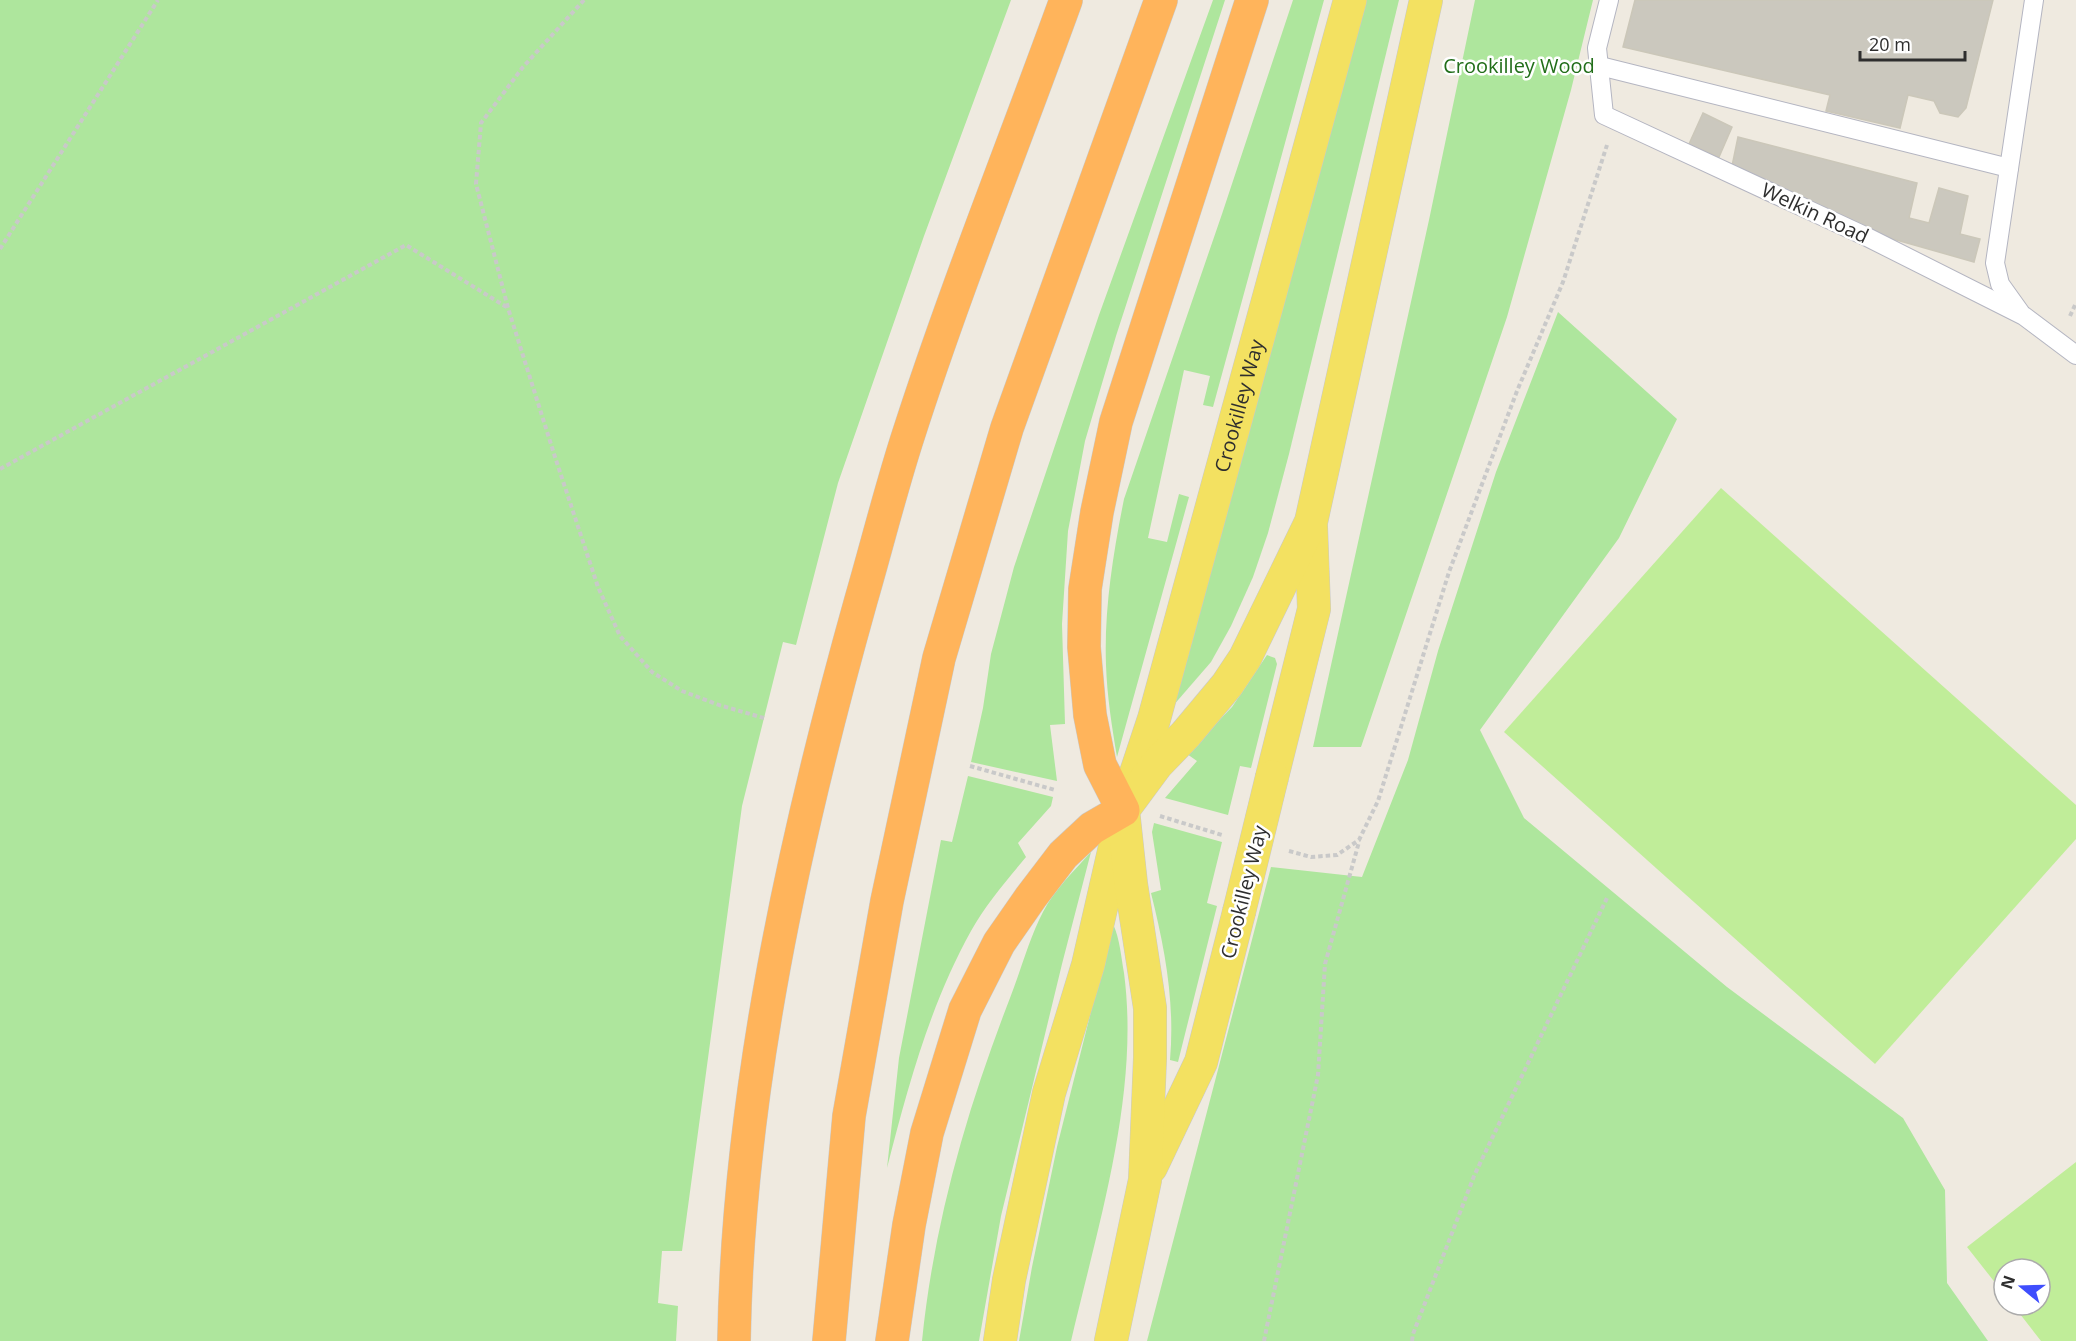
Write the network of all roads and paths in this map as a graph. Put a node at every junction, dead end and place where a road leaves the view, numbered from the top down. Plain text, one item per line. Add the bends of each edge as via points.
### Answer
1 (158, 0) edge
2 (584, 0) edge
3 (1066, 0) edge
4 (1161, 0) edge
5 (1252, 0) edge
6 (1350, 0) edge
7 (1426, 0) edge
8 (1609, 0) edge
9 (2034, 0) edge
10 (1600, 66) junction
11 (1604, 115) junction
12 (2009, 168) junction
13 (0, 249) edge
14 (508, 308) junction
15 (2024, 316) junction
16 (2076, 356) edge
17 (0, 469) edge
18 (1311, 522) junction
19 (764, 718) dead end
20 (970, 766) dead end
21 (1055, 790) dead end
22 (1123, 810) junction
23 (1156, 815) dead end
24 (1223, 835) dead end
25 (1359, 840) junction
26 (1279, 849) dead end
27 (1608, 896) dead end
28 (1145, 1180) junction
29 (734, 1341) edge
30 (829, 1341) edge
31 (892, 1341) edge
32 (1000, 1341) edge
33 (1111, 1341) edge
34 (1264, 1341) edge
35 (1412, 1341) edge

1 - 13 path
2 - 14 path via 523,67 481,123 476,184
3 - 29 highway via 908,434 811,790 769,992 744,1161
4 - 30 highway via 1007,428 939,658 887,901 849,1116
5 - 22 highway via 1116,422 1097,512 1085,590 1084,647 1100,765
6 - 22 main road, Crookilley Way via 1154,719
7 - 18 main road, Crookilley Way
8 - 10 lane via 1598,48
9 - 12 lane
10 - 11 lane
10 - 12 lane
11 - 15 lane, Welkin Road via 1867,237
11 - 25 path via 1608,142 1563,282 1516,391 1449,572 1378,801
12 - 15 lane, Welkin Road via 1995,263 2000,284
14 - 17 path via 406,245
14 - 19 path via 598,587 620,636 652,672 682,691
15 - 16 lane, Welkin Road
18 - 22 main road, Crookilley Way via 1245,658
18 - 28 main road, Crookilley Way, bridge via 1314,609 1239,912 1201,1062
20 - 21 path
22 - 28 main road, Crookilley Way via 1150,1008
22 - 31 highway via 1092,828 1063,855 999,943 965,1010 927,1132
22 - 32 main road, Crookilley Way via 1088,965 1050,1093 1009,1280
23 - 24 path
25 - 26 path via 1337,855 1311,857
25 - 34 path via 1325,964 1318,1075
27 - 35 path via 1474,1176
28 - 33 main road, Crookilley Way

